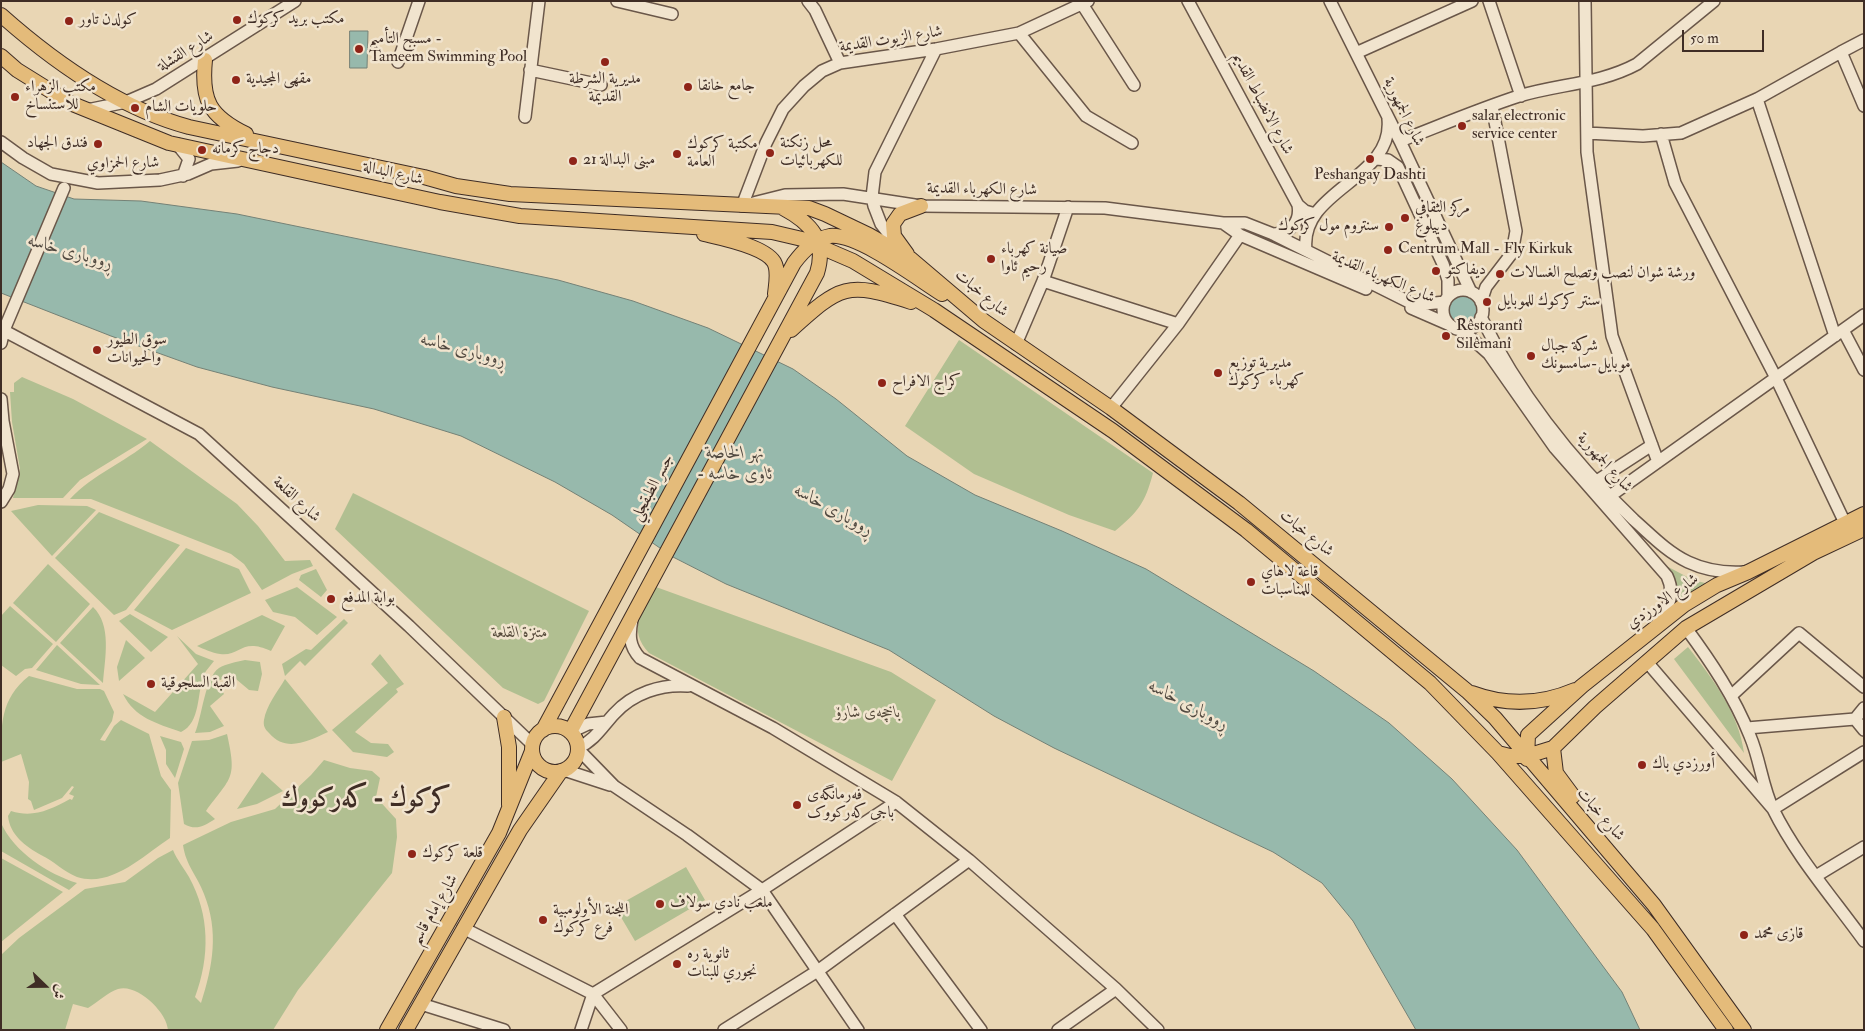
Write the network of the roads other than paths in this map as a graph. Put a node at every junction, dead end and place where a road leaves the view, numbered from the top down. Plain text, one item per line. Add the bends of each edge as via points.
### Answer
1 (296, 1) edge
2 (419, 1) edge
3 (539, 1) edge
4 (617, 1) edge
5 (808, 1) edge
6 (1188, 1) edge
7 (1330, 1) edge
8 (1472, 1) edge
9 (1489, 1) edge
10 (1585, 1) edge
11 (1714, 1) edge
12 (1085, 2) edge
13 (1, 14) edge
14 (672, 14) dead end
15 (1020, 33) junction
16 (1864, 40) edge
17 (936, 49) junction
18 (1841, 52) junction
19 (1356, 53) junction
20 (1, 56) edge
21 (205, 60) junction
22 (398, 62) dead end
23 (840, 63) junction
24 (530, 70) junction
25 (1587, 83) junction
26 (601, 85) dead end
27 (1134, 85) dead end
28 (1521, 96) junction
29 (1757, 99) junction
30 (126, 102) junction
31 (1492, 106) junction
32 (1864, 106) edge
33 (85, 111) junction
34 (1386, 112) junction
35 (152, 115) junction
36 (525, 117) dead end
37 (145, 133) junction
38 (1587, 133) junction
39 (1661, 134) junction
40 (1400, 141) junction
41 (1, 142) edge
42 (270, 143) junction
43 (1132, 143) dead end
44 (177, 144) junction
45 (1376, 159) junction
46 (253, 161) junction
47 (183, 176) junction
48 (64, 188) dead end
49 (872, 197) junction
50 (1298, 205) junction
51 (742, 206) junction
52 (921, 206) junction
53 (783, 208) junction
54 (1068, 208) junction
55 (1315, 214) junction
56 (1223, 223) junction
57 (679, 227) junction
58 (1273, 234) junction
59 (1240, 235) junction
60 (813, 242) junction
61 (1306, 250) junction
62 (910, 259) junction
63 (1044, 281) junction
64 (1471, 292) junction
65 (774, 299) junction
66 (1446, 299) junction
67 (1481, 302) junction
68 (934, 310) junction
69 (1864, 316) edge
70 (1481, 317) junction
71 (984, 321) junction
72 (1178, 324) junction
73 (1450, 325) junction
74 (1461, 329) junction
75 (3, 330) edge
76 (1839, 333) junction
77 (782, 340) junction
78 (1, 343) edge
79 (1016, 344) junction
80 (1864, 370) edge
81 (1776, 378) junction
82 (1, 399) edge
83 (1111, 408) junction
84 (1652, 445) junction
85 (1658, 462) junction
86 (1595, 482) junction
87 (1610, 496) junction
88 (1, 502) edge
89 (1864, 514) edge
90 (1845, 523) junction
91 (1864, 529) edge
92 (1748, 572) junction
93 (632, 616) junction
94 (1656, 625) junction
95 (1686, 628) junction
96 (1616, 659) junction
97 (1647, 662) junction
98 (1631, 675) junction
99 (692, 686) junction
100 (1582, 686) junction
101 (1864, 688) edge
102 (1467, 691) junction
103 (1732, 695) junction
104 (1864, 708) edge
105 (504, 717) junction
106 (1855, 719) junction
107 (607, 722) junction
108 (1747, 728) junction
109 (543, 730) junction
110 (1864, 730) edge
111 (570, 732) junction
112 (1515, 742) junction
113 (532, 748) junction
114 (1553, 748) junction
115 (578, 749) junction
116 (1864, 752) edge
117 (1502, 754) junction
118 (1528, 756) junction
119 (562, 771) junction
120 (1541, 772) junction
121 (1528, 782) junction
122 (614, 786) junction
123 (896, 802) junction
124 (1773, 809) junction
125 (509, 812) junction
126 (1864, 847) edge
127 (969, 860) junction
128 (1618, 862) junction
129 (1816, 876) junction
130 (762, 890) junction
131 (895, 914) junction
132 (463, 928) junction
133 (1864, 940) edge
134 (819, 970) junction
135 (1116, 989) junction
136 (593, 994) junction
137 (421, 1004) junction
138 (387, 1030) edge
139 (406, 1030) edge
140 (504, 1030) edge
141 (581, 1030) edge
142 (621, 1030) edge
143 (724, 1030) edge
144 (858, 1030) edge
145 (981, 1030) edge
146 (1058, 1030) edge
147 (1158, 1030) edge
148 (1726, 1030) edge
149 (1744, 1030) edge

1 - 21 street, شارع القشلة
2 - 22 street
3 - 24 street
4 - 14 street
5 - 23 street
6 - 50 street, شارع الانضباط القديم
7 - 19 street, شارع الجمهورية
8 - 19 street
9 - 28 street
10 - 25 street
11 - 25 street via 1637,64
12 - 15 street, شارع الزيوت القديمة
12 - 27 street
13 - 30 main road, شارع البدالة via 60,64
15 - 17 street, شارع الزيوت القديمة
15 - 43 street via 1086,116
16 - 18 street
17 - 23 street, شارع الزيوت القديمة
17 - 49 street via 875,172
18 - 29 street
18 - 32 street
19 - 34 street, شارع الجمهورية
20 - 33 main road, شارع البدالة via 17,70
21 - 30 street, شارع القشلة via 170,82
21 - 42 main road via 203,89 211,109 233,127
23 - 51 street, شارع الزيوت القديمة via 804,86 783,109
24 - 26 street
24 - 36 street
25 - 28 street
25 - 38 street
28 - 31 street
29 - 39 street via 1681,132
29 - 76 street
30 - 33 street, شارع القشلة
30 - 35 main road, شارع البدالة
31 - 40 street
31 - 67 street via 1516,231 1512,253 1486,287
33 - 37 main road, شارع البدالة
34 - 40 street, شارع الجمهورية
34 - 45 street via 1387,137
35 - 37 main road via 142,121
35 - 42 main road, شارع البدالة via 189,127
37 - 44 main road, شارع البدالة
38 - 39 street
38 - 84 street via 1612,336
39 - 81 street via 1675,183
40 - 64 street, شارع الجمهورية
41 - 47 street, شارع الحمزاوي via 40,169 67,178 98,183
42 - 51 main road, شارع البدالة via 456,186 510,194
44 - 46 main road, شارع البدالة
44 - 47 street via 189,159
45 - 55 street
45 - 66 street via 1388,160 1401,172 1443,264 1448,280
46 - 47 street, شارع الحمزاوي via 211,164
46 - 57 main road, شارع البدالة via 520,216
48 - 75 street
49 - 51 street, شارع الكهرباء القديمة via 785,195
49 - 52 street, شارع الكهرباء القديمة
49 - 62 street via 876,216 886,233
50 - 55 street
50 - 58 street via 1298,218 1291,228
51 - 53 main road, شارع خبات
52 - 54 street, شارع الكهرباء القديمة
52 - 62 main road via 900,214 893,224 894,236
53 - 60 main road via 806,224
53 - 62 main road, شارع خبات via 809,208 825,214 869,234
54 - 56 street, شارع الكهرباء القديمة via 1140,211
54 - 63 street
55 - 61 street via 1306,235
56 - 58 street, شارع الكهرباء القديمة via 1245,223
56 - 59 street, شارع الكهرباء القديمة
57 - 60 main road, شارع البدالة via 772,232
57 - 65 main road via 744,245 770,258 776,272
58 - 61 street, شارع الكهرباء القديمة
59 - 72 street
59 - 73 street, شارع الكهرباء القديمة
60 - 65 main road, جسر الطبقجلي via 794,263
60 - 68 main road via 853,261
60 - 71 main road via 832,236 866,246
60 - 77 main road via 818,273
61 - 66 street, شارع الكهرباء القديمة via 1415,305
62 - 71 main road, شارع خبات
63 - 72 street
63 - 79 street
64 - 66 street via 1459,290
64 - 67 street
65 - 109 main road, جسر الطبقجلي
66 - 73 street via 1444,314
67 - 70 street
68 - 77 main road via 869,289 846,289 825,300
68 - 117 main road via 1113,431 1246,530 1430,684
69 - 76 street
70 - 74 street via 1473,326
70 - 86 street, شارع الجمهورية via 1540,412
71 - 79 main road, شارع خبات
72 - 83 street
73 - 74 street
74 - 94 street, شارع الجمهورية via 1489,354 1556,448 1667,576 1672,589 1670,602
75 - 78 street
75 - 105 street, شارع القلعة via 199,434
76 - 80 street
76 - 81 street
77 - 93 main road
79 - 83 main road, شارع خبات
81 - 85 street
81 - 90 street
82 - 88 street via 13,474
83 - 102 main road, شارع خبات via 1239,503
84 - 85 street
84 - 86 street
85 - 87 street
86 - 87 street, شارع الجمهورية
87 - 92 street, شارع الجمهورية via 1663,546 1682,559 1716,571
89 - 90 main road, شارع الاورزدي
90 - 92 main road, شارع الاورزدي
91 - 95 main road via 1813,553
92 - 94 main road, شارع الاورزدي via 1717,585
93 - 99 street via 630,640 634,652 645,662
93 - 111 main road
94 - 96 main road, شارع الاورزدي
95 - 97 main road
95 - 103 street
96 - 98 main road
96 - 100 main road, شارع الاورزدي
97 - 98 main road
97 - 124 street
98 - 114 main road
99 - 107 street via 665,687 645,693 627,703
99 - 123 street via 773,728
100 - 102 main road via 1548,699 1519,703 1500,702
100 - 118 main road, شارع الاورزدي via 1528,735
101 - 103 street via 1799,633
102 - 112 main road, شارع خبات
103 - 108 street
104 - 106 street
105 - 113 street, شارع القلعة
105 - 125 main road via 510,747
106 - 108 street
106 - 110 street
107 - 111 street via 588,724
107 - 115 street via 595,738
108 - 124 street
109 - 111 main road via 554,726
109 - 113 main road
111 - 115 main road
112 - 117 main road via 1513,752
112 - 118 main road, شارع خبات
113 - 119 main road via 542,768
113 - 125 main road, شارع إمام قاسم
114 - 118 main road
114 - 128 main road via 1556,773 1599,826 1613,847
115 - 119 main road via 574,762
115 - 122 street
116 - 124 street
117 - 118 main road
117 - 121 main road
118 - 120 main road, شارع خبات
118 - 121 main road
119 - 122 street
119 - 132 main road, شارع إمام قاسم via 520,830
120 - 121 main road via 1533,770
120 - 128 main road, شارع خبات
121 - 148 main road via 1653,929
122 - 130 street
123 - 127 street
123 - 130 street
124 - 129 street
125 - 138 main road, شارع إمام قاسم
126 - 129 street
127 - 131 street
127 - 135 street
128 - 149 main road, شارع خبات via 1665,920
129 - 133 street
130 - 134 street
130 - 136 street
131 - 134 street
131 - 145 street
132 - 136 street
132 - 137 main road, شارع إمام قاسم
134 - 143 street
134 - 144 street
135 - 146 street
135 - 147 street
136 - 141 street
136 - 142 street
137 - 139 main road, شارع إمام قاسم
137 - 140 street

